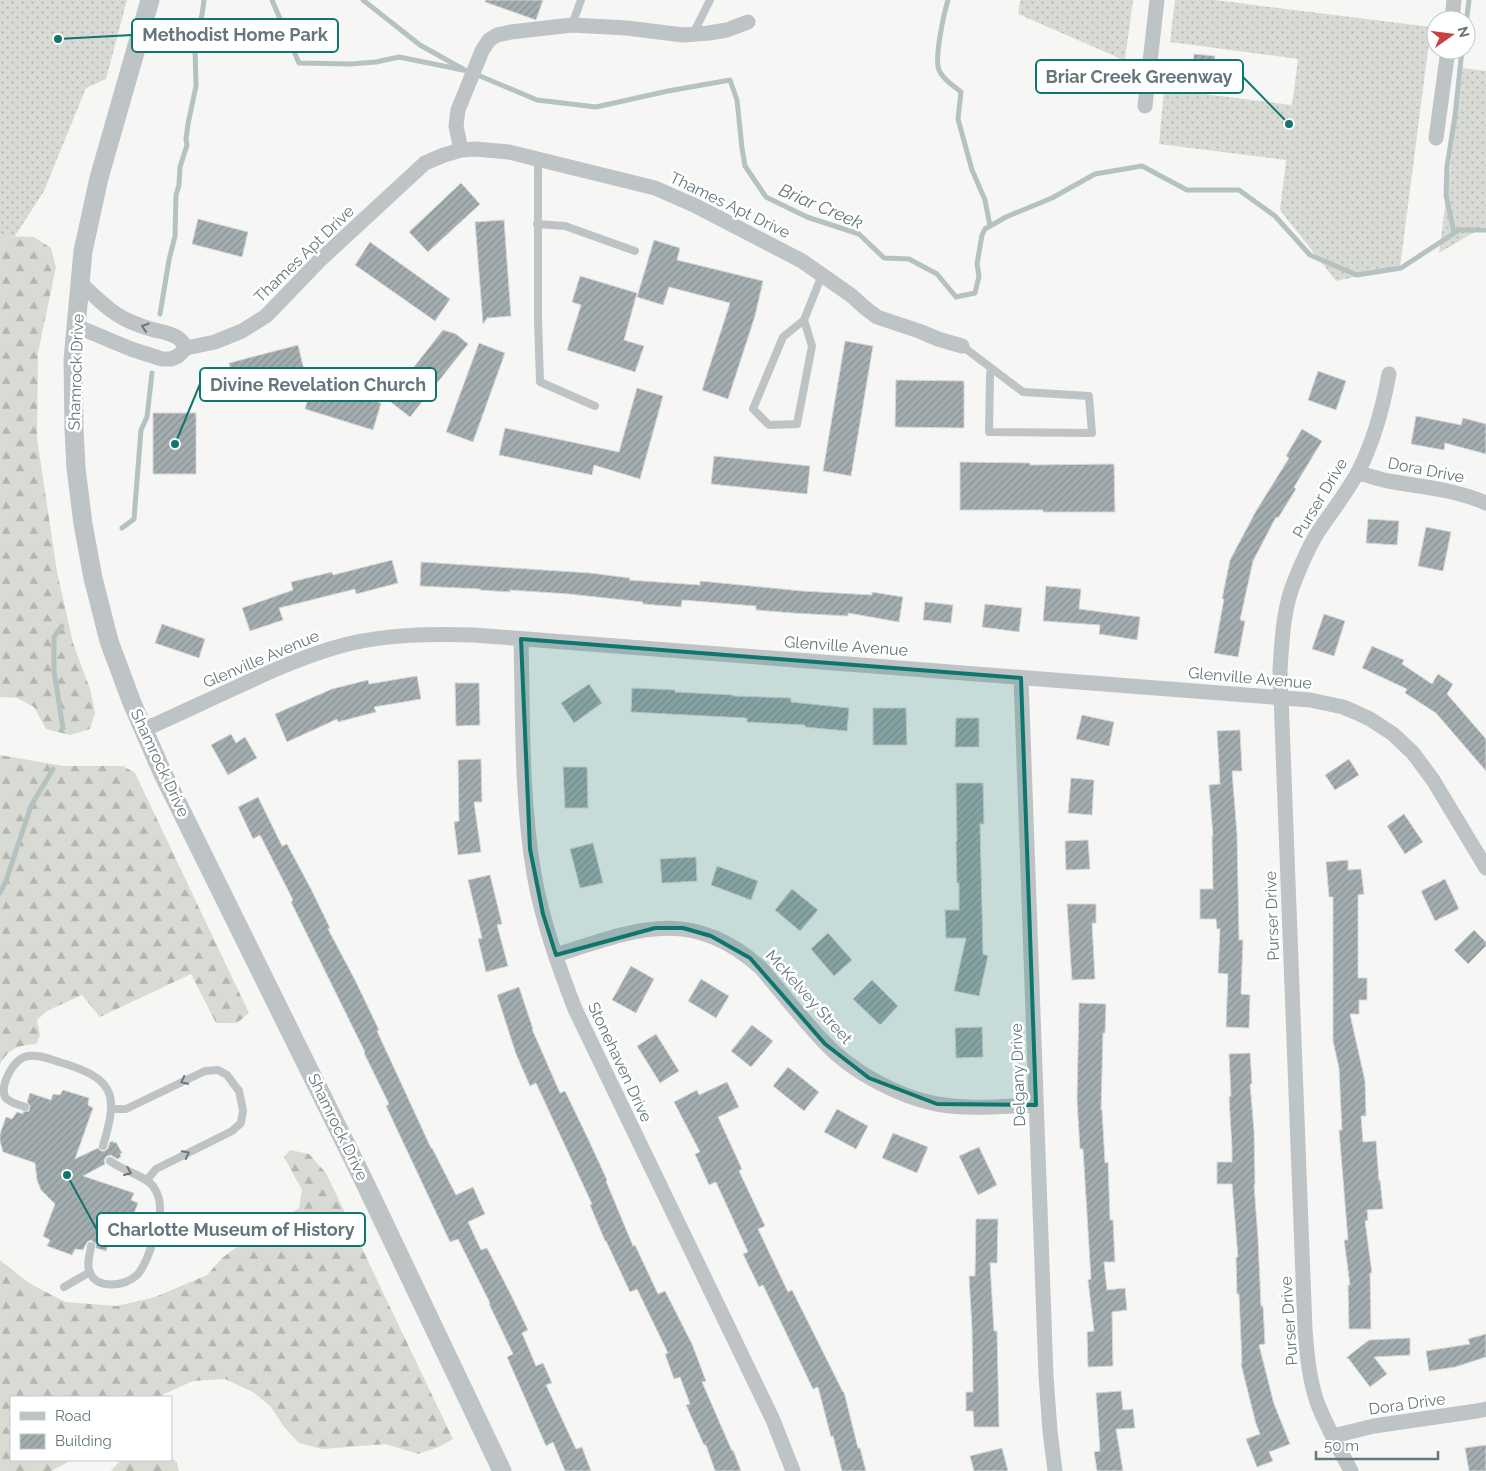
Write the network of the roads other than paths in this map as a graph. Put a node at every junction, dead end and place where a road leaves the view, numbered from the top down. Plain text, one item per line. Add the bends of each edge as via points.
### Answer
1 (150, 0) edge
2 (581, 0) edge
3 (710, 0) edge
4 (1157, 0) edge
5 (748, 22) dead end
6 (572, 25) junction
7 (693, 34) junction
8 (1447, 60) edge
9 (1145, 106) dead end
10 (1436, 138) dead end
11 (460, 150) junction
12 (538, 159) junction
13 (538, 224) junction
14 (635, 251) dead end
15 (822, 275) junction
16 (80, 283) junction
17 (804, 320) junction
18 (76, 326) junction
19 (962, 346) joint
20 (186, 348) junction
21 (991, 368) junction
22 (1389, 374) dead end
23 (595, 406) dead end
24 (1358, 473) junction
25 (1486, 503) edge
26 (521, 639) junction
27 (1021, 678) junction
28 (1281, 698) junction
29 (143, 730) junction
30 (1486, 868) edge
31 (556, 955) junction
32 (1, 1094) edge
33 (1036, 1105) junction
34 (25, 1107) dead end
35 (112, 1108) junction
36 (103, 1146) dead end
37 (110, 1161) dead end
38 (147, 1180) junction
39 (92, 1246) dead end
40 (90, 1272) junction
41 (64, 1287) dead end
42 (1486, 1409) edge
43 (1333, 1436) junction
44 (502, 1471) edge
45 (793, 1471) edge
46 (1055, 1471) edge
47 (1351, 1471) edge

1 - 16 street, Shamrock Drive via 98,178
2 - 6 lane
3 - 7 lane
4 - 9 street
5 - 7 street via 727,30
6 - 7 street
6 - 11 street via 510,32 489,40 482,50 456,118
8 - 10 street
11 - 12 street, Thames Apt Drive via 509,152
11 - 20 street, Thames Apt Drive via 425,163 320,260 266,316 215,342
12 - 13 lane
12 - 15 street, Thames Apt Drive via 656,188 802,261
13 - 14 lane via 565,226
13 - 23 lane via 540,382
15 - 17 lane
15 - 19 street, Thames Apt Drive via 877,317
16 - 18 street, Shamrock Drive
20 -> 16 street via 174,334 115,314
17 - 17 lane via 783,337 753,409 769,425 797,424 812,346
18 - 20 street, Thames Apt Drive via 162,359 178,356
18 - 29 street, Shamrock Drive via 74,429 83,524 109,642
19 - 21 lane
21 - 21 lane via 1023,392 1089,396 1092,433 989,432
22 - 24 street, Purser Drive via 1383,407
24 - 25 street, Dora Drive via 1458,492
24 - 28 street, Purser Drive via 1319,530 1292,587 1282,640
26 - 27 street, Glenville Avenue
26 - 29 street, Glenville Avenue via 414,634 349,644 278,668
26 - 31 street, Stonehaven Drive via 530,849 543,914
27 - 28 street, Glenville Avenue
27 - 33 street, Delgany Drive
28 - 30 street, Glenville Avenue via 1343,707 1393,734 1422,764
28 - 43 street, Purser Drive via 1305,1330 1312,1382 1324,1420
29 - 44 street, Shamrock Drive
31 - 33 street, McKelvey Street via 622,934 655,928 683,928 711,936 736,948 756,963 825,1044 869,1078 900,1093 937,1104 976,1107
31 - 45 street, Stonehaven Drive via 575,1009 773,1420
32 - 34 lane
32 - 35 lane via 11,1066 19,1059 39,1056 94,1075 106,1088
33 - 46 street, Delgany Drive via 1046,1376
35 - 36 lane
38 -> 35 lane via 156,1169 232,1131 241,1123 243,1110 239,1091 227,1075 218,1070 205,1071 126,1109
37 -> 38 lane
38 - 40 lane via 157,1193 160,1207 159,1221 143,1266 132,1278 115,1284 102,1284
39 - 40 lane
40 - 41 lane
42 - 43 street, Dora Drive via 1374,1426
43 - 47 street, Purser Drive

